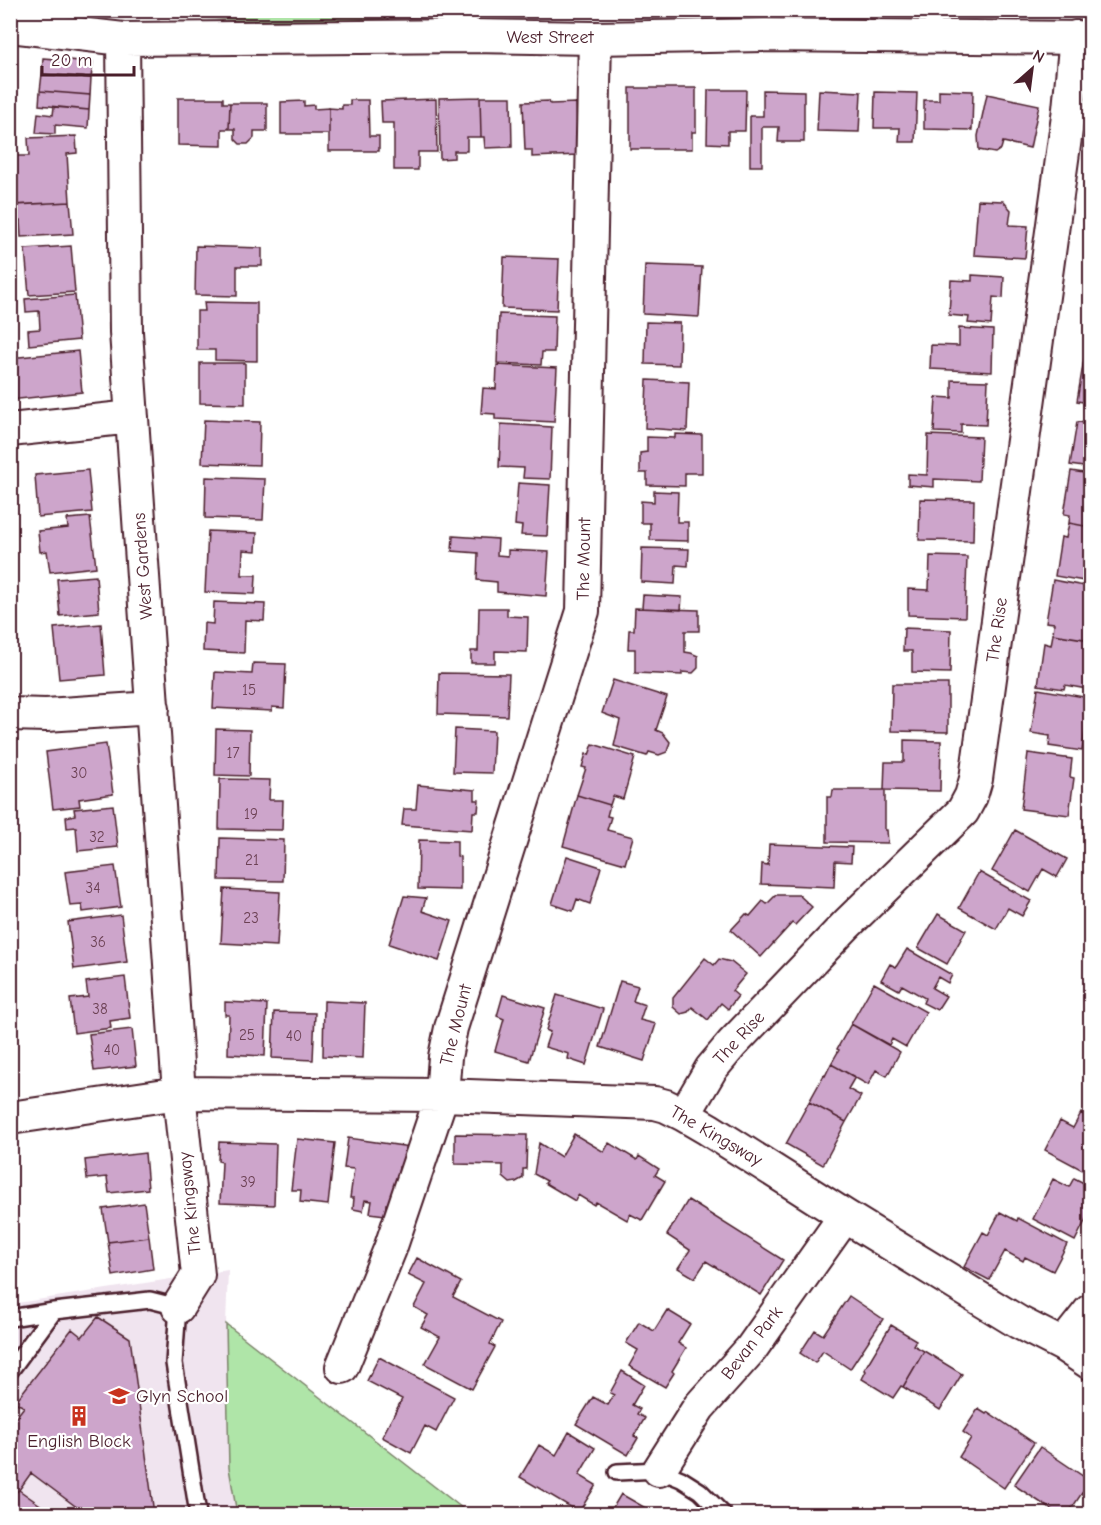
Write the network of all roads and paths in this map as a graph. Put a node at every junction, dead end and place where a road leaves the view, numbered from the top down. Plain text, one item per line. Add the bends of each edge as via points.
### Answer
1 (469, 23) edge
2 (866, 23) edge
3 (10, 26) edge
4 (1083, 37) edge
5 (595, 38) junction
6 (123, 39) junction
7 (132, 417) junction
8 (10, 430) edge
9 (153, 708) junction
10 (10, 714) edge
11 (179, 1093) junction
12 (442, 1095) junction
13 (684, 1115) junction
14 (10, 1118) edge
15 (845, 1216) junction
16 (178, 1307) junction
17 (54, 1311) junction
18 (1090, 1311) edge
19 (10, 1318) edge
20 (1063, 1346) junction
21 (1090, 1363) edge
22 (342, 1367) dead end
23 (10, 1371) edge
24 (659, 1470) junction
25 (617, 1472) dead end
26 (198, 1515) edge
27 (723, 1515) edge

1 - 5 street, West Street
1 - 6 street, West Street
2 - 4 street, West Street
2 - 5 street, West Street via 764,34
3 - 6 street, West Street
4 - 13 street, The Rise via 1069,109 971,796 963,811 732,1044 711,1069
5 - 12 street, The Mount via 583,611 451,1029
6 - 7 street, West Gardens via 126,332
7 - 8 street
7 - 9 street, West Gardens
9 - 10 street
9 - 11 street, West Gardens
11 - 12 street, The Kingsway
11 - 14 street, The Kingsway
11 - 16 street, The Kingsway via 198,1275
12 - 13 street, The Kingsway via 655,1103
12 - 22 street, The Mount via 390,1249
13 - 15 street, The Kingsway
15 - 20 street, The Kingsway
15 - 24 street, Bevan Park via 751,1349 699,1407
16 - 17 lane via 150,1300
16 - 26 lane via 174,1363
17 - 19 lane
17 - 23 lane
18 - 20 street
20 - 21 street, The Kingsway
24 - 25 lane
24 - 27 lane via 700,1491

